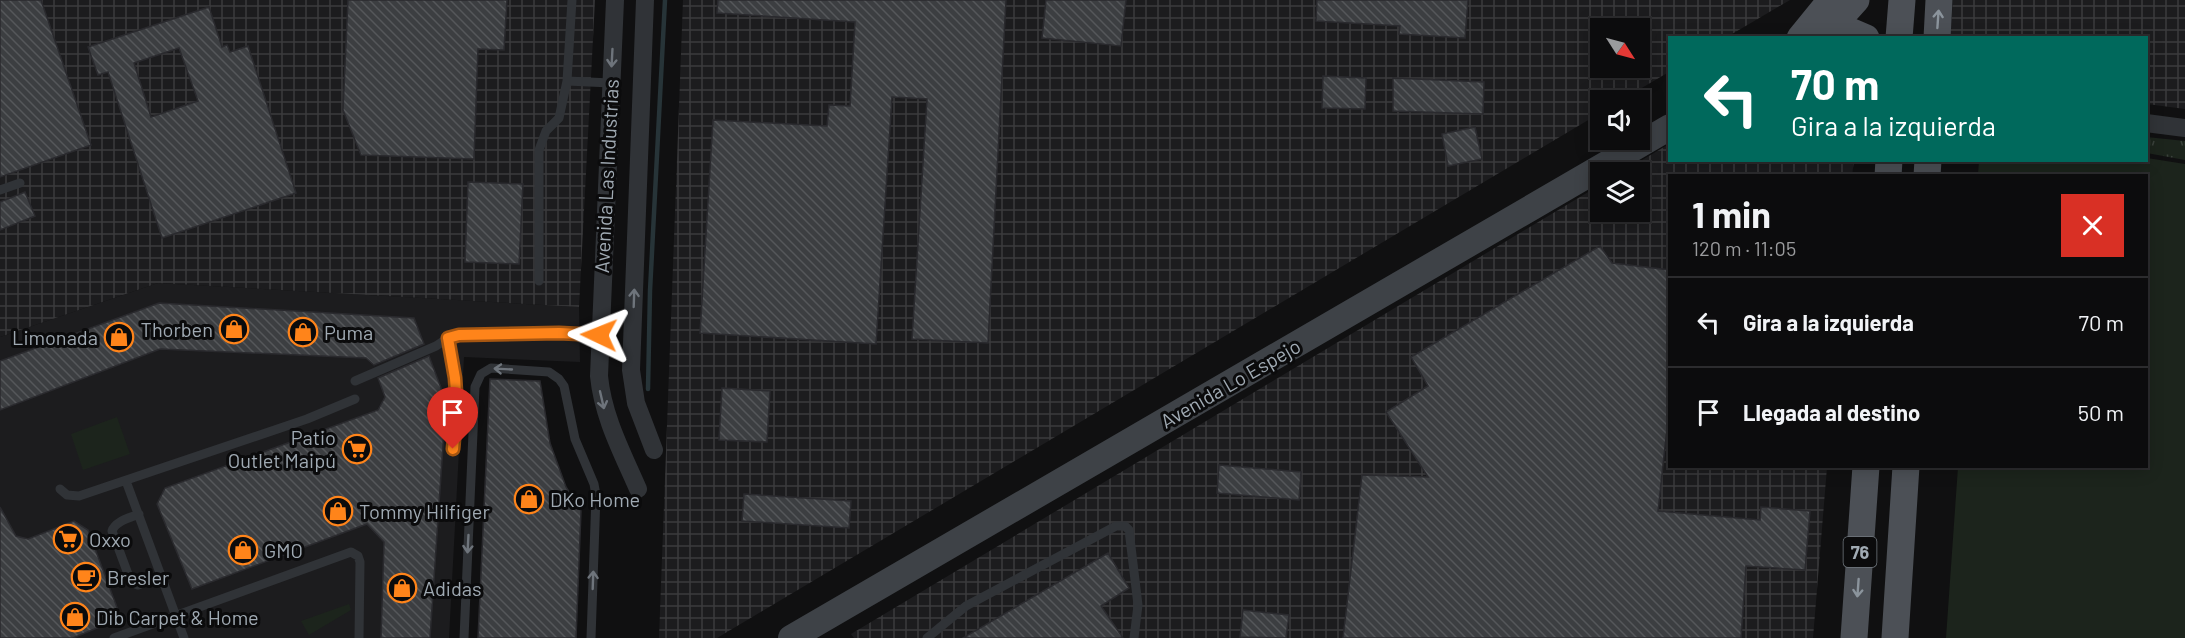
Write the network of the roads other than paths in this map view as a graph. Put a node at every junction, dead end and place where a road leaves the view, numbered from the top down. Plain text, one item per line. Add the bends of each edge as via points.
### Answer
1 (573, 0) edge
2 (615, 0) edge
3 (645, 0) edge
4 (1831, 0) edge
5 (1856, 0) edge
6 (1902, 0) edge
7 (1939, 0) edge
8 (1823, 34) edge
9 (1802, 36) edge
10 (1861, 36) edge
11 (1899, 36) edge
12 (1937, 36) edge
13 (567, 81) junction
14 (611, 83) junction
15 (2148, 123) edge
16 (1668, 128) edge
17 (2185, 128) edge
18 (20, 183) dead end
19 (0, 190) edge
20 (604, 223) junction
21 (636, 223) junction
22 (539, 281) dead end
23 (599, 335) junction
24 (448, 338) junction
25 (355, 381) dead end
26 (354, 399) dead end
27 (641, 419) junction
28 (613, 430) junction
29 (453, 449) dead end
30 (654, 450) dead end
31 (1866, 468) edge
32 (1906, 468) edge
33 (126, 480) junction
34 (60, 489) dead end
35 (638, 489) dead end
36 (139, 514) junction
37 (161, 575) junction
38 (176, 615) junction
39 (805, 635) edge
40 (114, 638) edge
41 (184, 638) edge
42 (359, 638) edge
43 (464, 638) edge
44 (591, 638) edge
45 (927, 638) edge
46 (1134, 638) edge
47 (1854, 638) edge
48 (1895, 638) edge

1 - 13 lane
2 -> 14 street, Avenida Las Industrias
3 - 21 street, Avenida Las Industrias
4 - 9 main road
5 - 8 main road
6 - 11 main road
12 -> 7 main road
8 - 10 main road via 1852,32
13 - 14 lane
13 - 22 lane via 559,118 546,131 539,150
14 - 20 street, Avenida Las Industrias
15 - 17 street
16 - 39 main road, Avenida Lo Espejo
18 - 19 lane
20 - 21 street via 619,229
20 - 23 street, Avenida Las Industrias
27 -> 21 street, Avenida Las Industrias via 631,370
23 - 24 lane
23 -> 28 street, Avenida Las Industrias via 601,393
24 - 25 lane
24 - 29 lane via 457,407
26 - 33 lane via 307,419
27 - 28 street via 628,430
27 - 30 street, Avenida Las Industrias
28 - 35 street, Avenida Las Industrias
31 -> 47 main road, 76
32 - 48 main road, 76
33 - 34 lane via 73,497
33 - 36 lane
36 - 37 lane
36 - 37 lane via 118,523 112,531 131,582 138,585
37 - 38 lane
38 - 40 lane
38 - 41 lane
38 - 42 lane via 351,552 360,562
44 -> 43 lane via 596,495 575,439 564,386 549,372 491,368 481,374 475,387
45 - 46 lane via 966,606 1116,526 1128,530 1138,605

